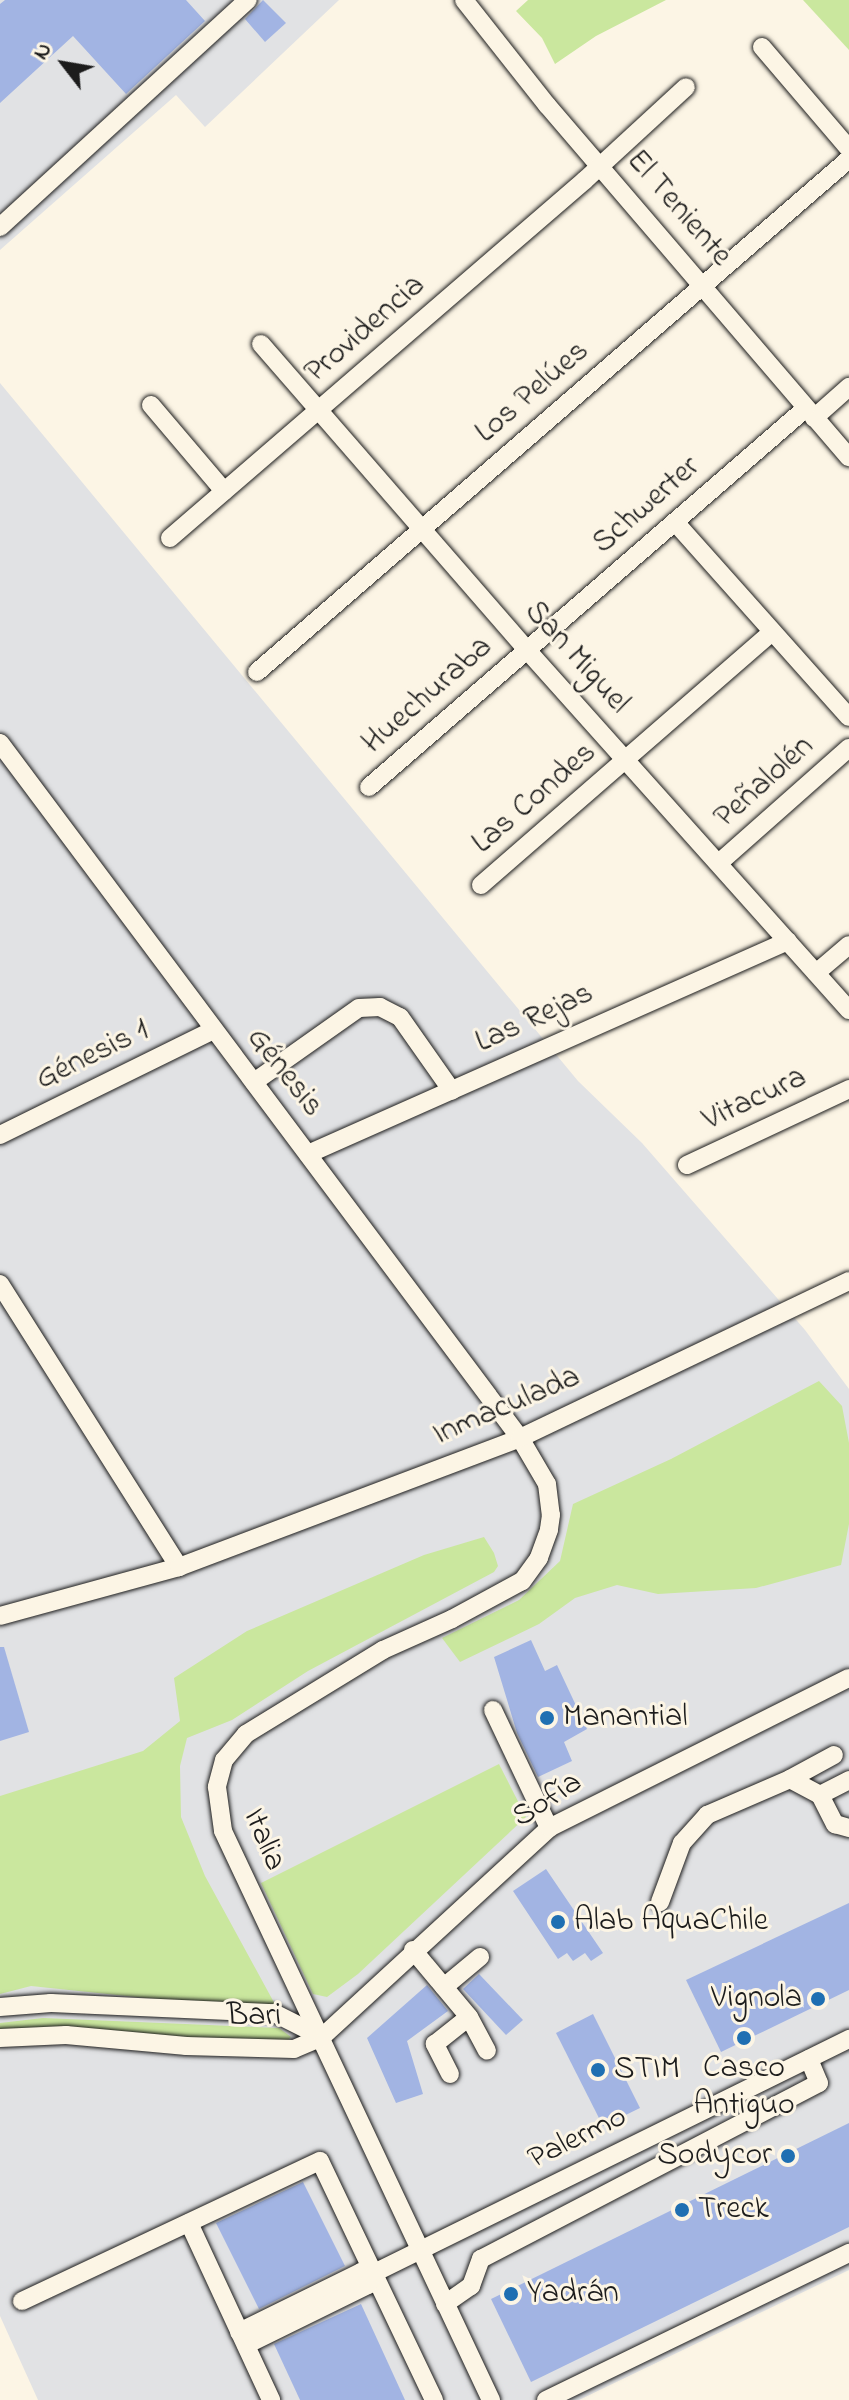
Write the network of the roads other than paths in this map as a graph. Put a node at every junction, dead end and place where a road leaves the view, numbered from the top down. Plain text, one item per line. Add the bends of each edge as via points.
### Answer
1 (248, 0) edge
2 (464, 0) edge
3 (762, 47) dead end
4 (686, 87) dead end
5 (849, 149) edge
6 (849, 159) edge
7 (600, 166) junction
8 (0, 227) edge
9 (704, 284) junction
10 (261, 344) dead end
11 (849, 387) edge
12 (151, 405) dead end
13 (319, 410) junction
14 (810, 413) junction
15 (849, 457) edge
16 (224, 491) junction
17 (675, 522) junction
18 (422, 530) junction
19 (170, 538) dead end
20 (772, 632) junction
21 (527, 650) junction
22 (257, 672) dead end
23 (849, 717) edge
24 (0, 743) edge
25 (849, 748) edge
26 (626, 759) junction
27 (369, 787) dead end
28 (720, 862) junction
29 (481, 885) dead end
30 (788, 941) junction
31 (849, 945) edge
32 (816, 973) junction
33 (849, 1010) edge
34 (213, 1030) junction
35 (254, 1082) junction
36 (849, 1089) edge
37 (452, 1091) junction
38 (0, 1135) edge
39 (308, 1154) junction
40 (687, 1165) dead end
41 (849, 1281) edge
42 (0, 1284) edge
43 (520, 1438) junction
44 (179, 1567) junction
45 (0, 1616) edge
46 (849, 1678) edge
47 (493, 1710) dead end
48 (834, 1755) dead end
49 (790, 1779) junction
50 (849, 1780) edge
51 (820, 1795) junction
52 (549, 1828) junction
53 (849, 1828) edge
54 (660, 1902) dead end
55 (413, 1950) junction
56 (480, 1957) dead end
57 (444, 1987) junction
58 (0, 2007) edge
59 (469, 2017) junction
60 (322, 2037) junction
61 (0, 2038) edge
62 (849, 2039) edge
63 (487, 2051) dead end
64 (809, 2059) junction
65 (450, 2074) dead end
66 (678, 2123) junction
67 (692, 2150) junction
68 (583, 2170) junction
69 (593, 2201) junction
70 (189, 2223) junction
71 (420, 2250) junction
72 (849, 2253) edge
73 (374, 2273) junction
74 (22, 2301) dead end
75 (445, 2304) junction
76 (242, 2338) junction
77 (271, 2400) edge
78 (434, 2400) edge
79 (491, 2400) edge
80 (546, 2400) edge

1 - 8 street
2 - 7 street, El Teniente
3 - 5 street
4 - 7 street, Providencia
6 - 9 street, Los Pelúes
7 - 9 street, El Teniente
7 - 13 street, Providencia
9 - 14 street, El Teniente
9 - 18 street, Los Pelúes
10 - 13 street, San Miguel
11 - 14 street, Schwerter
12 - 16 street
13 - 16 street, Providencia
13 - 18 street, San Miguel
14 - 15 street, El Teniente
14 - 17 street, Schwerter
16 - 19 street, Providencia
17 - 20 street
17 - 21 street, Schwerter
18 - 21 street, San Miguel
18 - 22 street, Los Pelúes
20 - 23 street
20 - 26 street, Las Condes
21 - 26 street, San Miguel
21 - 27 street, Huechuraba
24 - 34 street, Génesis
25 - 28 street, Peñalolén
26 - 28 street, San Miguel
26 - 29 street, Las Condes
28 - 30 street, San Miguel
30 - 32 street, San Miguel
30 - 37 street, Las Rejas
31 - 32 street
32 - 33 street, San Miguel
34 - 35 street, Génesis
34 - 38 street, Génesis 1
35 - 37 street via 359,1008 380,1007 400,1017
35 - 39 street, Génesis
36 - 40 street, Vitacura
37 - 39 street, Las Rejas
39 - 43 street, Génesis
41 - 43 street, Inmaculada
42 - 44 street
43 - 44 street, Inmaculada
43 - 60 street, Italia via 547,1484 551,1515 545,1546 522,1581 373,1656 246,1734 219,1773 217,1808 223,1831
44 - 45 street, Inmaculada
46 - 52 street, Sofía
47 - 52 street
48 - 49 street
49 - 51 street
49 - 54 street via 707,1815 694,1827
50 - 51 street
51 - 53 street via 835,1824
52 - 55 street, Sofía
55 - 57 street
55 - 60 street, Sofía
56 - 57 street
57 - 59 street
58 - 60 street, Bari via 51,2003 274,2013
59 - 63 street
59 - 65 street via 435,2044
60 - 61 street, Bari via 294,2049 66,2035
60 - 71 street, Italia
62 - 64 street, Palermo
64 - 66 street, Palermo
64 - 67 street via 819,2083
66 - 67 street
66 - 68 street, Palermo
67 - 69 street
68 - 69 street
68 - 71 street, Palermo
69 - 75 street via 481,2259 471,2286
70 - 73 street via 320,2161
70 - 74 street
70 - 76 street
71 - 73 street, Palermo
71 - 75 street, Italia
72 - 80 street
73 - 76 street, Palermo via 361,2272
73 - 78 street
75 - 79 street, Italia
76 - 77 street

